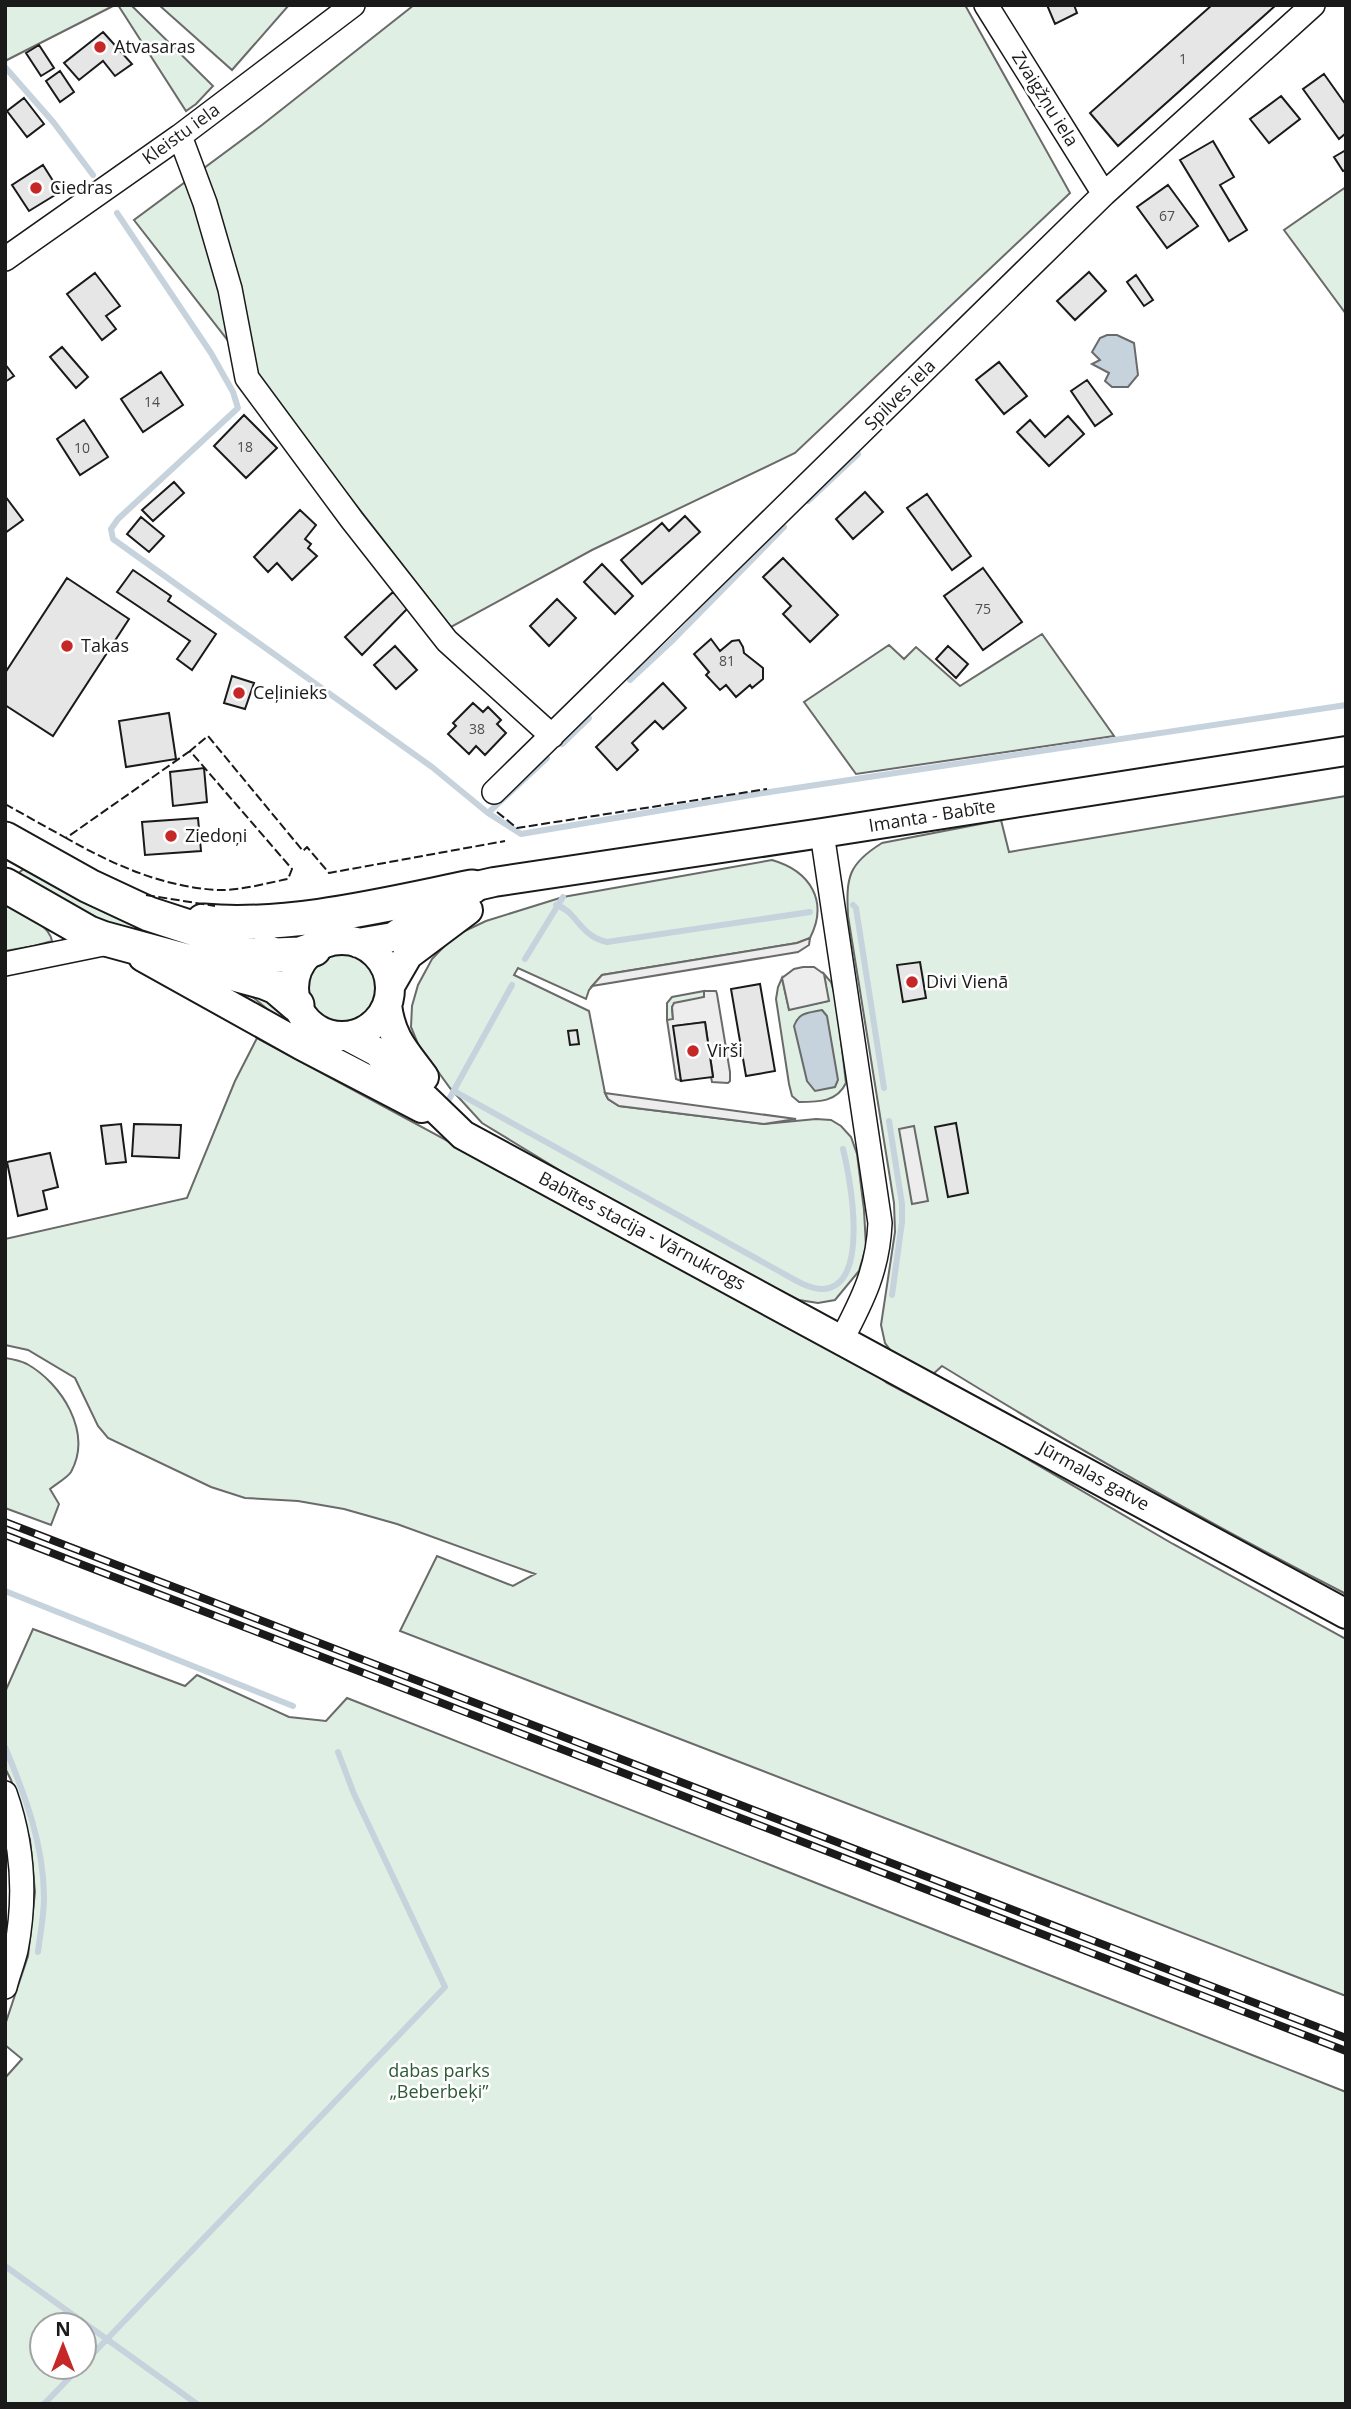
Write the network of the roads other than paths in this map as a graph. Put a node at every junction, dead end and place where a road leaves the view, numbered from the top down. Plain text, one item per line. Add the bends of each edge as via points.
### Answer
1 (353, 5) edge
2 (986, 5) edge
3 (1312, 5) edge
4 (180, 136) junction
5 (1104, 194) junction
6 (5, 259) edge
7 (552, 736) junction
8 (1346, 751) edge
9 (494, 792) dead end
10 (822, 833) junction
11 (5, 839) edge
12 (518, 880) junction
13 (5, 885) edge
14 (471, 887) junction
15 (149, 914) junction
16 (116, 942) junction
17 (358, 943) junction
18 (314, 949) junction
19 (5, 964) edge
20 (388, 996) junction
21 (297, 1005) junction
22 (347, 1036) junction
23 (446, 1120) junction
24 (842, 1339) junction
25 (1346, 1614) edge
26 (5, 1793) edge
27 (5, 1987) edge

1 - 4 street, Kleistu iela
2 - 5 street, Zvaigžņu iela
3 - 5 street, Spilves iela
4 - 6 street, Kleistu iela
4 - 7 street via 230,289 247,378 447,641
5 - 7 street, Spilves iela
7 - 9 street, Spilves iela
8 - 10 main road, Imanta - Babīte
10 - 12 main road, Imanta - Babīte
10 - 24 street via 880,1223 873,1273
11 - 15 highway
12 - 14 main road, Imanta - Babīte
12 - 20 main road, Imanta - Babīte via 450,922 408,955
13 - 16 highway via 89,933
14 - 15 highway via 278,921 214,922
14 - 17 main road, Imanta - Babīte via 393,937
15 - 18 highway via 275,955
16 - 19 street
16 - 21 highway via 264,982
16 - 23 main road
17 - 18 main road via 335,941
17 - 20 main road via 384,965
18 - 21 main road via 298,968
20 - 22 main road via 381,1017 372,1026
20 - 23 main road, Babītes stacija - Vārnukrogs via 389,1025 395,1038
21 - 22 main road via 322,1032
22 - 23 main road, Babītes stacija - Vārnukrogs via 377,1052
23 - 24 main road, Babītes stacija - Vārnukrogs via 463,1135
24 - 25 main road, Jūrmalas gatve
26 - 27 street via 17,1836 22,1881 20,1928

